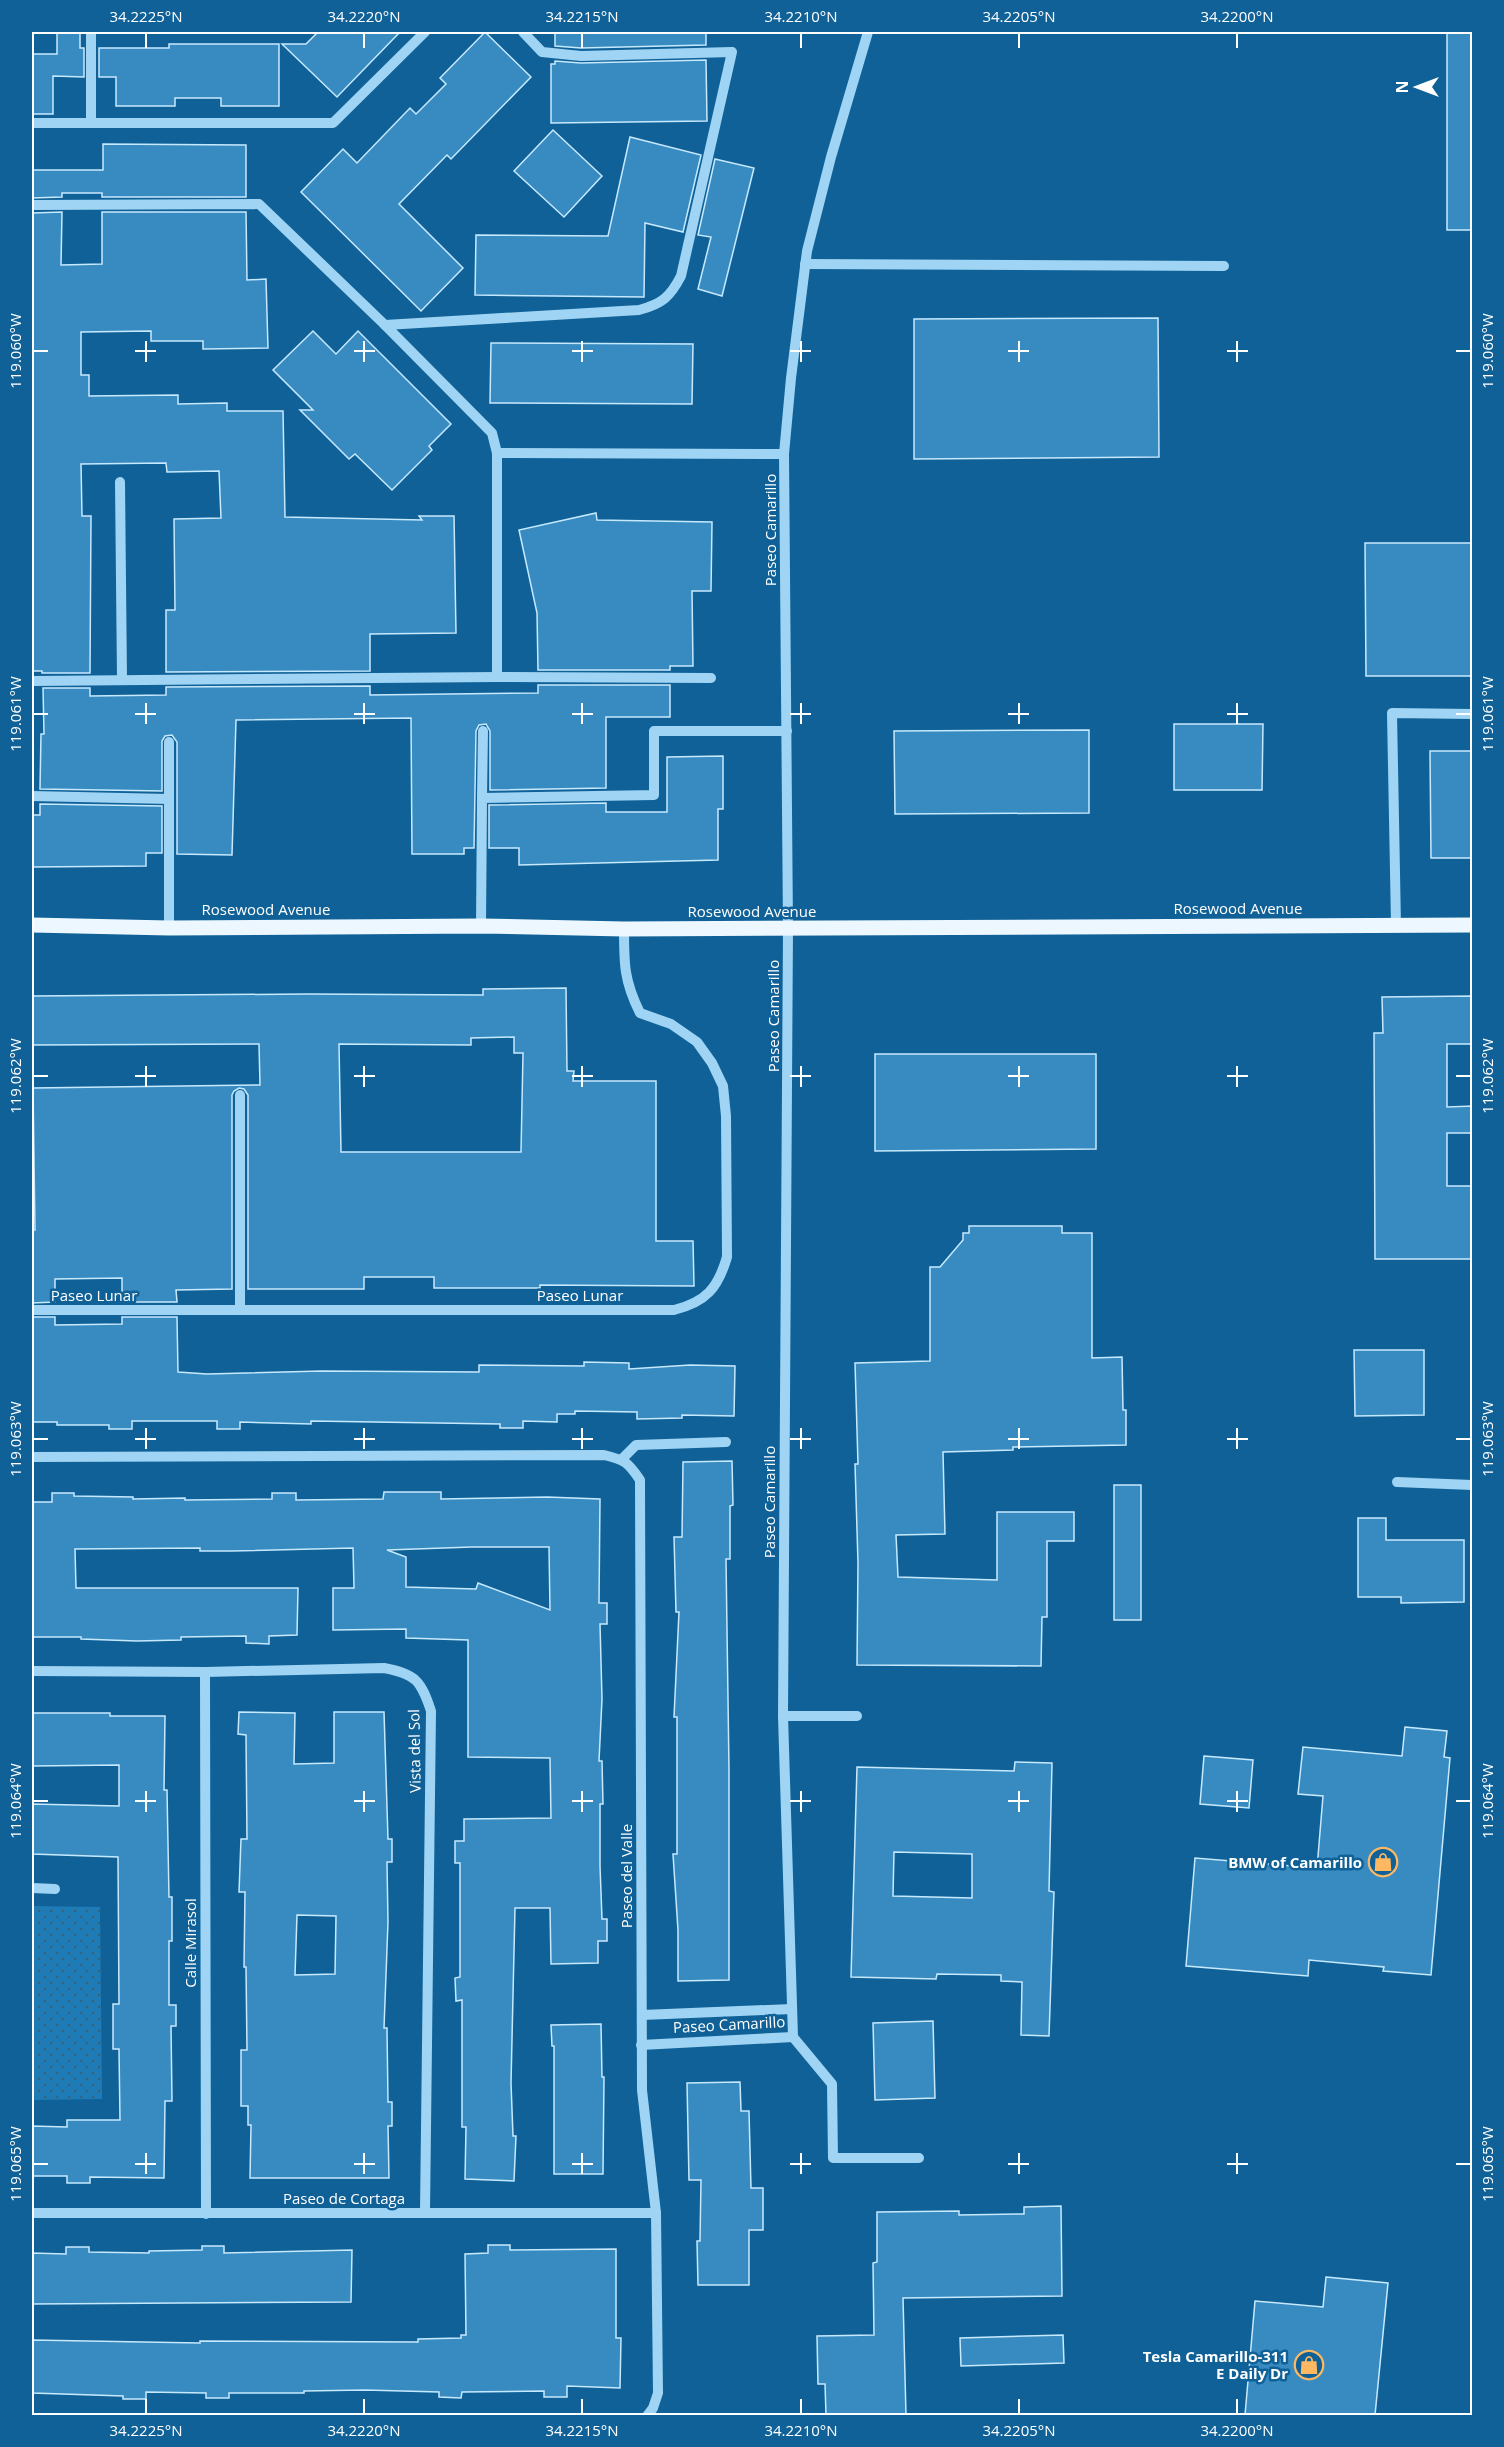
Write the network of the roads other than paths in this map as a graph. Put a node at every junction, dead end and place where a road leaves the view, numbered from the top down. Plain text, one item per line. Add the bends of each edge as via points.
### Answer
1 (91, 32) edge
2 (425, 32) edge
3 (523, 32) edge
4 (868, 32) edge
5 (32, 123) edge
6 (91, 123) junction
7 (32, 205) edge
8 (805, 264) junction
9 (1224, 266) dead end
10 (385, 325) junction
11 (497, 453) junction
12 (784, 454) junction
13 (120, 482) dead end
14 (497, 677) junction
15 (711, 678) dead end
16 (122, 680) junction
17 (32, 681) edge
18 (1473, 714) edge
19 (483, 731) dead end
20 (787, 731) junction
21 (169, 742) dead end
22 (32, 796) edge
23 (482, 798) junction
24 (169, 799) junction
25 (32, 925) edge
26 (1396, 925) junction
27 (1473, 925) edge
28 (481, 926) junction
29 (169, 928) junction
30 (788, 928) junction
31 (624, 929) junction
32 (240, 1095) dead end
33 (240, 1309) junction
34 (32, 1310) edge
35 (726, 1442) dead end
36 (32, 1457) edge
37 (622, 1459) junction
38 (1397, 1482) dead end
39 (1473, 1485) edge
40 (32, 1671) edge
41 (205, 1672) junction
42 (783, 1716) junction
43 (857, 1716) dead end
44 (32, 1888) edge
45 (55, 1889) dead end
46 (792, 2009) junction
47 (642, 2014) junction
48 (793, 2037) junction
49 (641, 2045) junction
50 (919, 2158) dead end
51 (425, 2212) junction
52 (32, 2213) edge
53 (656, 2213) junction
54 (206, 2214) junction
55 (650, 2412) edge

1 - 6 street
2 - 6 street via 333,123
3 - 10 street via 542,52 581,56 732,52 681,276 671,294 654,306 639,310
4 - 8 street, Paseo Camarillo
5 - 6 street
7 - 10 street via 259,204
8 - 9 street
8 - 12 street, Paseo Camarillo
10 - 11 street via 492,433
11 - 12 street
11 - 14 street
12 - 20 street, Paseo Camarillo
13 - 16 street
14 - 15 street
14 - 16 street
16 - 17 street
18 - 26 street via 1392,712
19 - 23 street
20 - 23 street via 654,731 654,795
20 - 30 street, Paseo Camarillo
21 - 24 street
22 - 24 street
23 - 28 street
24 - 29 street
25 - 29 main road, Rosewood Avenue
26 - 27 main road, Rosewood Avenue
26 - 30 main road, Rosewood Avenue
28 - 29 main road, Rosewood Avenue
28 - 31 main road, Rosewood Avenue
30 - 31 main road, Rosewood Avenue
30 - 42 street, Paseo Camarillo
31 - 33 street, Paseo Lunar via 628,990 639,1013 671,1024 697,1042 723,1086 727,1257 712,1291 692,1305 674,1310
32 - 33 street
33 - 34 street, Paseo Lunar
35 - 37 street via 636,1445
36 - 37 street via 604,1455
37 - 47 street, Paseo del Valle via 640,1480
38 - 39 street
40 - 41 street, Vista del Sol
41 - 51 street, Vista del Sol via 384,1668 403,1671 417,1679 424,1690 431,1711
41 - 54 street, Calle Mirasol
42 - 43 street
42 - 46 street, Paseo Camarillo
44 - 45 street
46 - 47 street, Paseo Camarillo
46 - 48 street, Paseo Camarillo
47 - 49 street, Paseo del Valle
48 - 49 street, Paseo Camarillo
48 - 50 street via 832,2084 833,2158
49 - 53 street, Paseo del Valle via 642,2090
51 - 53 street, Paseo de Cortaga
51 - 54 street, Paseo de Cortaga
52 - 54 street, Paseo de Cortaga
53 - 55 street, Paseo del Valle via 658,2393

